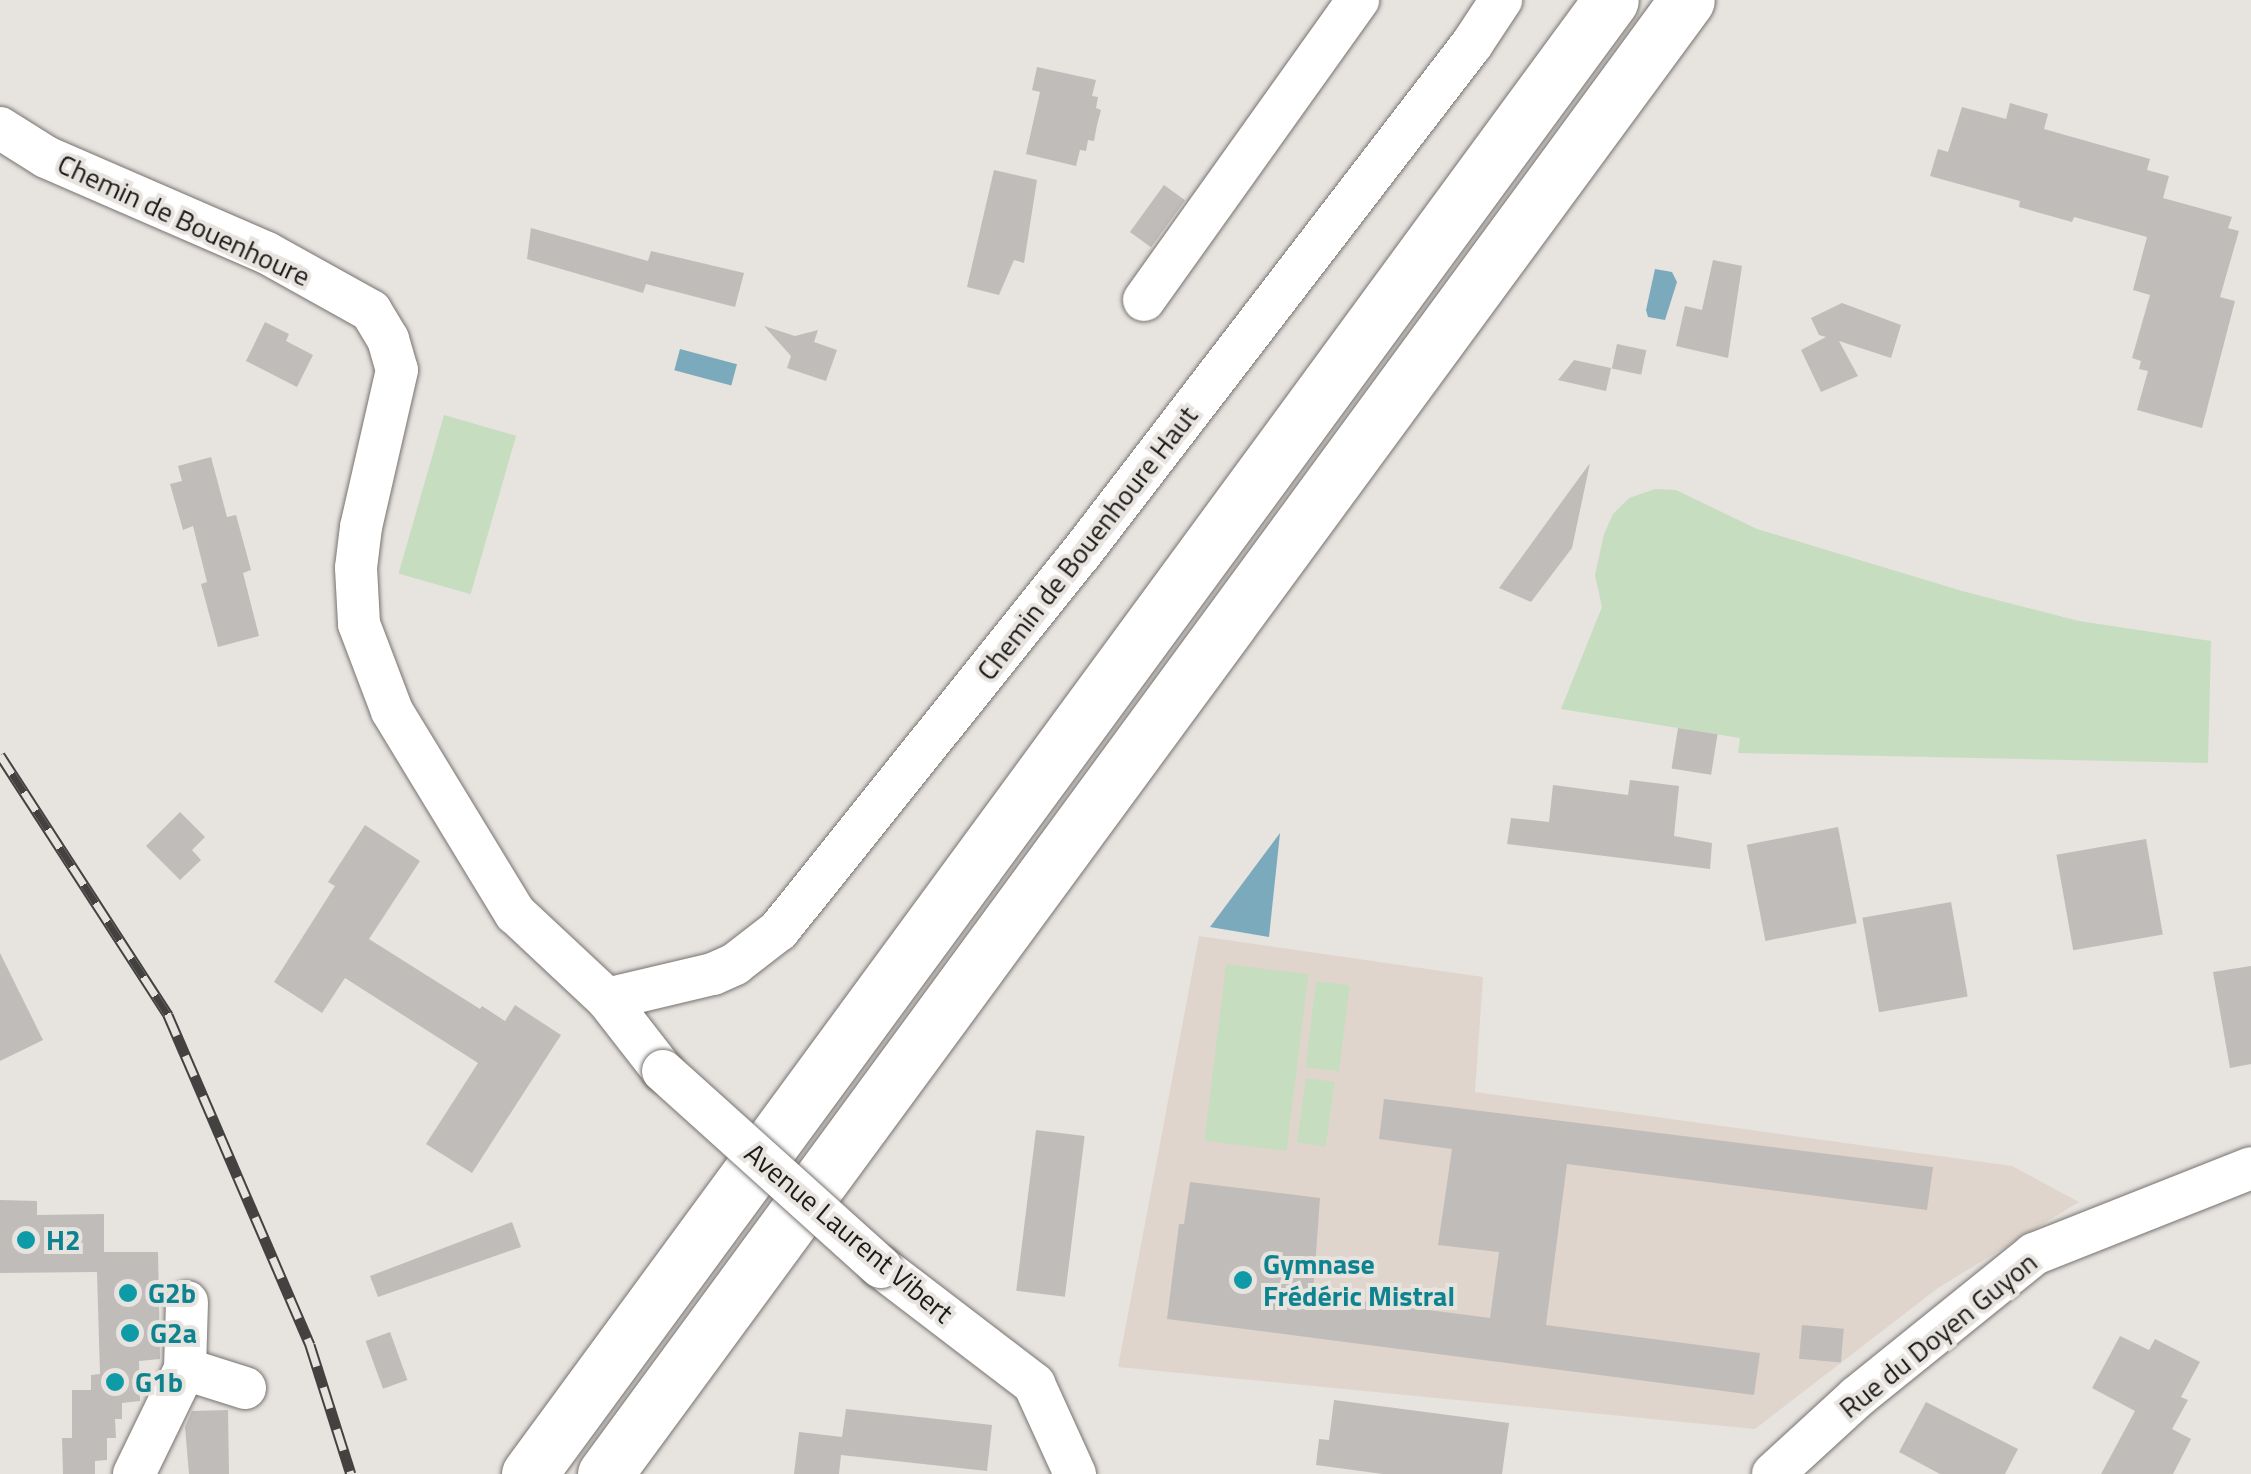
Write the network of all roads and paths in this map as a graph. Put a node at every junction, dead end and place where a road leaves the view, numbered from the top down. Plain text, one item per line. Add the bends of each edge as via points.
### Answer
1 (1358, 0) edge
2 (1501, 0) edge
3 (1612, 0) edge
4 (1687, 0) edge
5 (0, 128) edge
6 (1144, 300) dead end
7 (607, 999) junction
8 (2244, 1174) edge
9 (187, 1302) dead end
10 (185, 1370) junction
11 (245, 1388) dead end
12 (134, 1474) edge
13 (529, 1474) edge
14 (605, 1474) edge
15 (1075, 1474) edge
16 (1773, 1474) edge

1 - 6 street
2 - 7 street, Chemin de Bouenhoure Haut via 1082,552 779,930 713,974
3 - 13 highway
4 - 14 highway
5 - 7 street, Chemin de Bouenhoure via 46,157 268,254 371,311 397,370 361,527 359,624 392,711 515,913
7 - 15 street, Avenue Laurent Vibert, bridge via 663,1072 881,1267 1034,1384
8 - 16 street, Rue du Doyen Guyon via 2034,1254
9 - 10 street
10 - 11 street
10 - 12 street

